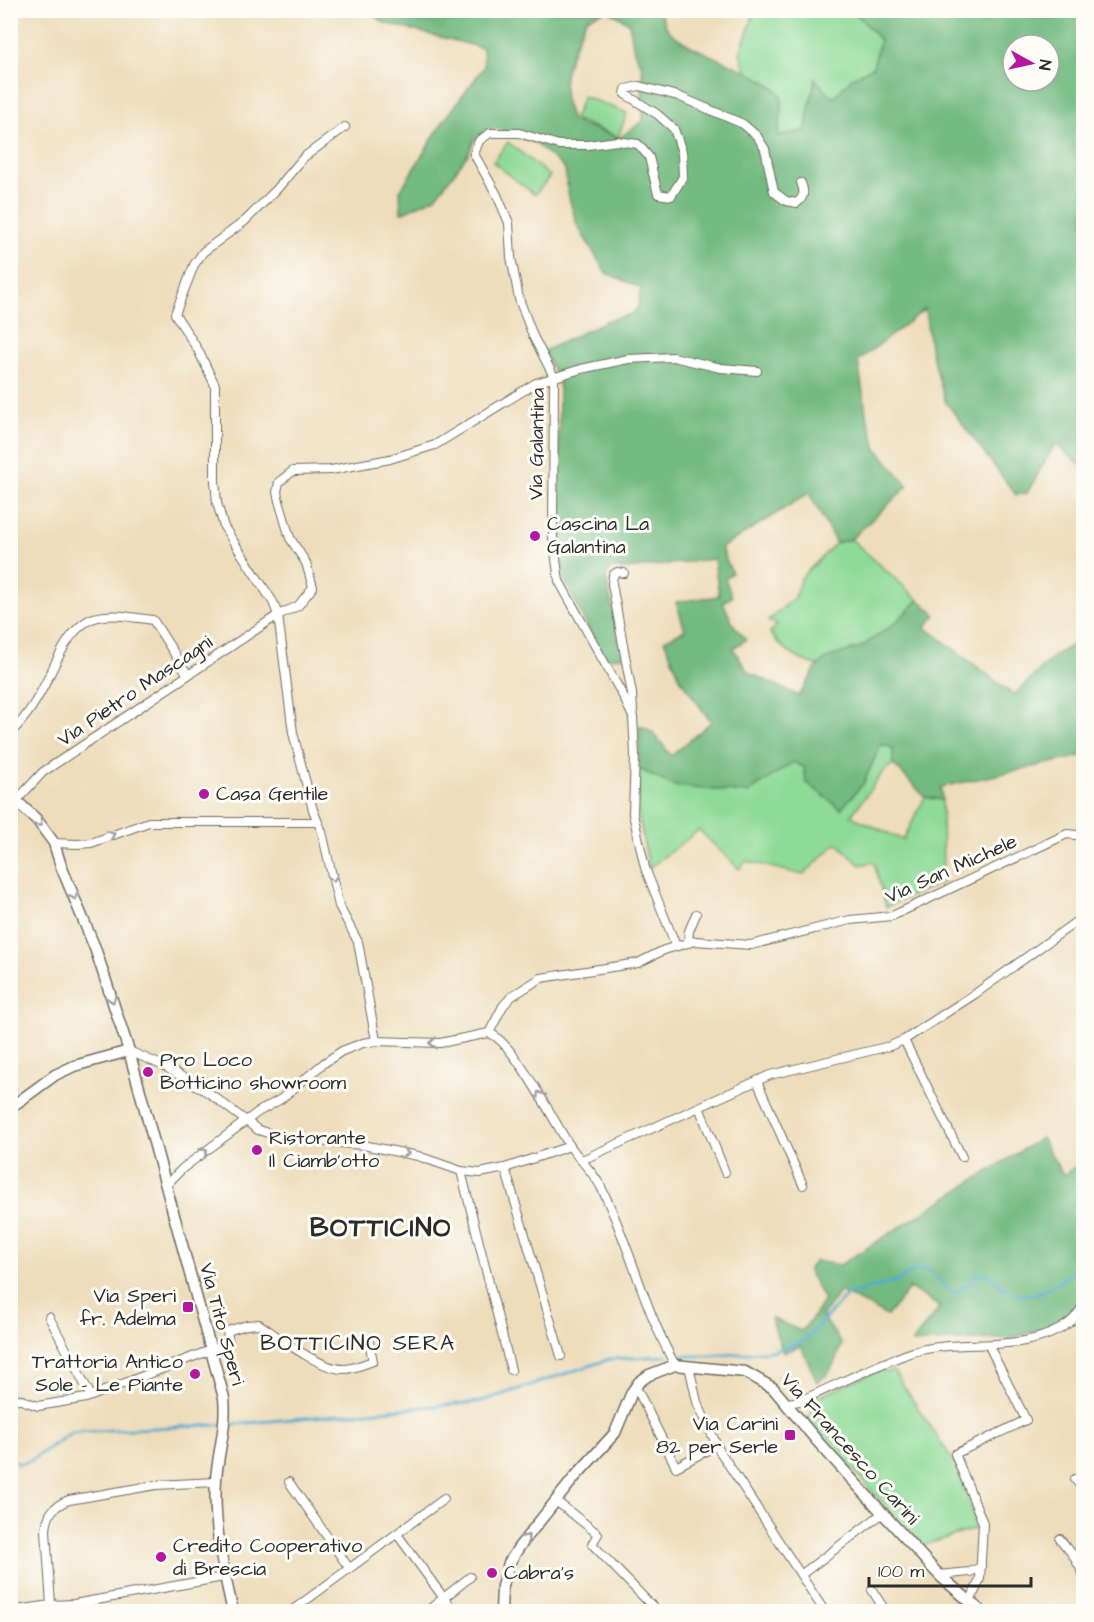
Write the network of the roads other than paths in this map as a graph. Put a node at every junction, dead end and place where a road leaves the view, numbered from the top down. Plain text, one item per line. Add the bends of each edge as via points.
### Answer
1 (345, 127) dead end
2 (801, 183) dead end
3 (757, 371) dead end
4 (554, 377) junction
5 (624, 573) dead end
6 (278, 615) junction
7 (188, 675) junction
8 (633, 717) junction
9 (10, 733) edge
10 (16, 800) edge
11 (10, 812) edge
12 (317, 822) junction
13 (1083, 836) edge
14 (54, 843) junction
15 (696, 914) dead end
16 (1083, 915) edge
17 (688, 943) junction
18 (676, 946) junction
19 (489, 1033) junction
20 (904, 1040) junction
21 (376, 1041) junction
22 (129, 1051) junction
23 (757, 1081) junction
24 (699, 1107) junction
25 (10, 1108) edge
26 (246, 1122) junction
27 (570, 1146) junction
28 (962, 1157) dead end
29 (582, 1160) junction
30 (505, 1168) junction
31 (461, 1171) junction
32 (726, 1172) dead end
33 (166, 1185) junction
34 (802, 1185) dead end
35 (1083, 1305) edge
36 (49, 1317) dead end
37 (369, 1342) dead end
38 (989, 1346) junction
39 (211, 1351) junction
40 (561, 1356) dead end
41 (674, 1364) junction
42 (690, 1366) junction
43 (511, 1370) dead end
44 (636, 1387) junction
45 (10, 1396) edge
46 (91, 1396) junction
47 (787, 1403) junction
48 (717, 1445) junction
49 (1075, 1479) dead end
50 (216, 1482) junction
51 (289, 1482) dead end
52 (1083, 1491) edge
53 (444, 1499) dead end
54 (556, 1501) junction
55 (883, 1513) junction
56 (397, 1534) junction
57 (1060, 1539) dead end
58 (981, 1567) junction
59 (349, 1568) junction
60 (802, 1574) junction
61 (939, 1575) junction
62 (1083, 1575) edge
63 (224, 1577) junction
64 (470, 1577) dead end
65 (872, 1590) dead end
66 (444, 1598) junction
67 (970, 1602) junction
68 (52, 1608) edge
69 (10, 1611) edge
70 (233, 1611) edge
71 (290, 1611) edge
72 (426, 1611) edge
73 (454, 1611) edge
74 (501, 1611) edge
75 (658, 1611) edge
76 (825, 1611) edge
77 (886, 1611) edge
78 (982, 1611) edge

1 - 6 street via 304,157 245,221 203,252 175,314 215,385 215,481 224,527
2 - 4 street, Via Galantina via 803,198 798,204 786,201 774,192 765,149 743,124 678,96 639,86 626,89 625,93 674,129 682,152 682,177 671,196 658,194 649,158 638,144 617,141 559,145 519,133 490,133 484,137 474,154 509,223 519,299
3 - 4 street via 673,357 628,359
4 - 6 street, Via Pietro Mascagni via 536,383 435,445 390,459 331,470 293,471 279,482 277,492 290,538 306,562 313,587 298,606
4 - 8 street, Via Galantina via 553,537 559,581
5 - 8 street, Via Galantina via 613,576 612,593
6 - 7 street, Via Pietro Mascagni
6 - 12 street via 293,733
7 - 9 street via 153,620 96,617 77,628 43,689
7 - 10 street, Via Pietro Mascagni via 43,772
8 - 18 street, Via Galantina via 633,814 645,868
10 - 11 street, Via Pietro Mascagni
10 -> 14 street, Via Tito Speri
14 -> 12 street via 91,843 149,822
12 -> 21 street via 339,906 358,942
13 - 17 street, Via San Michele via 1066,834 892,916 850,920 751,945
14 -> 22 street, Via Tito Speri
15 - 17 street
16 - 20 street
17 - 18 street, Via San Michele
18 - 19 street, Via San Michele via 638,963 541,978 512,996
19 -> 21 street via 440,1043
27 -> 19 street via 527,1074
20 - 23 street
20 - 28 street
21 - 26 street via 342,1051
22 - 25 street via 55,1075
22 - 26 street via 209,1093
22 - 33 street, Via Tito Speri
23 - 24 street
23 - 34 street
24 - 29 street
24 - 32 street
26 -> 31 street via 284,1138 363,1145 418,1156
33 -> 26 street
27 - 29 street
27 - 30 street
29 - 41 street via 602,1188
30 - 31 street via 480,1173
30 - 40 street
31 - 43 street
33 - 39 street, Via Tito Speri
35 - 38 street via 1070,1323 1043,1336
36 - 46 street
37 - 39 street via 373,1361 345,1369 322,1364 259,1324 227,1331 230,1343
38 - 47 street via 948,1346 915,1352
38 - 58 street via 1026,1420 955,1454 983,1523
39 - 46 street
39 - 50 street, Via Tito Speri via 225,1412
41 - 42 street, Via Francesco Carini
41 - 44 street, Via Francesco Carini via 649,1375
42 - 47 street, Via Francesco Carini via 746,1372 773,1388
42 - 48 street via 697,1402
44 - 48 street via 676,1467
44 - 54 street via 615,1433
45 - 46 street via 38,1406
47 - 55 street, Via Francesco Carini
48 - 60 street
49 - 52 street
50 - 63 street, Via Tito Speri
50 - 68 street via 156,1485 59,1504 50,1512 46,1531
51 - 59 street
53 - 56 street
74 -> 54 street via 502,1586 509,1563
54 - 75 street via 598,1534 592,1544
55 - 60 street
55 - 61 street, Via Francesco Carini
56 - 59 street
56 - 66 street
57 - 62 street
58 - 61 street
58 - 67 street
59 - 71 street
60 - 76 street
61 - 67 street, Via Francesco Carini
63 - 68 street
63 - 70 street, Via Tito Speri
64 - 66 street
65 - 77 street
66 - 72 street
66 - 73 street
67 - 78 street, Via Francesco Carini
68 - 69 street

